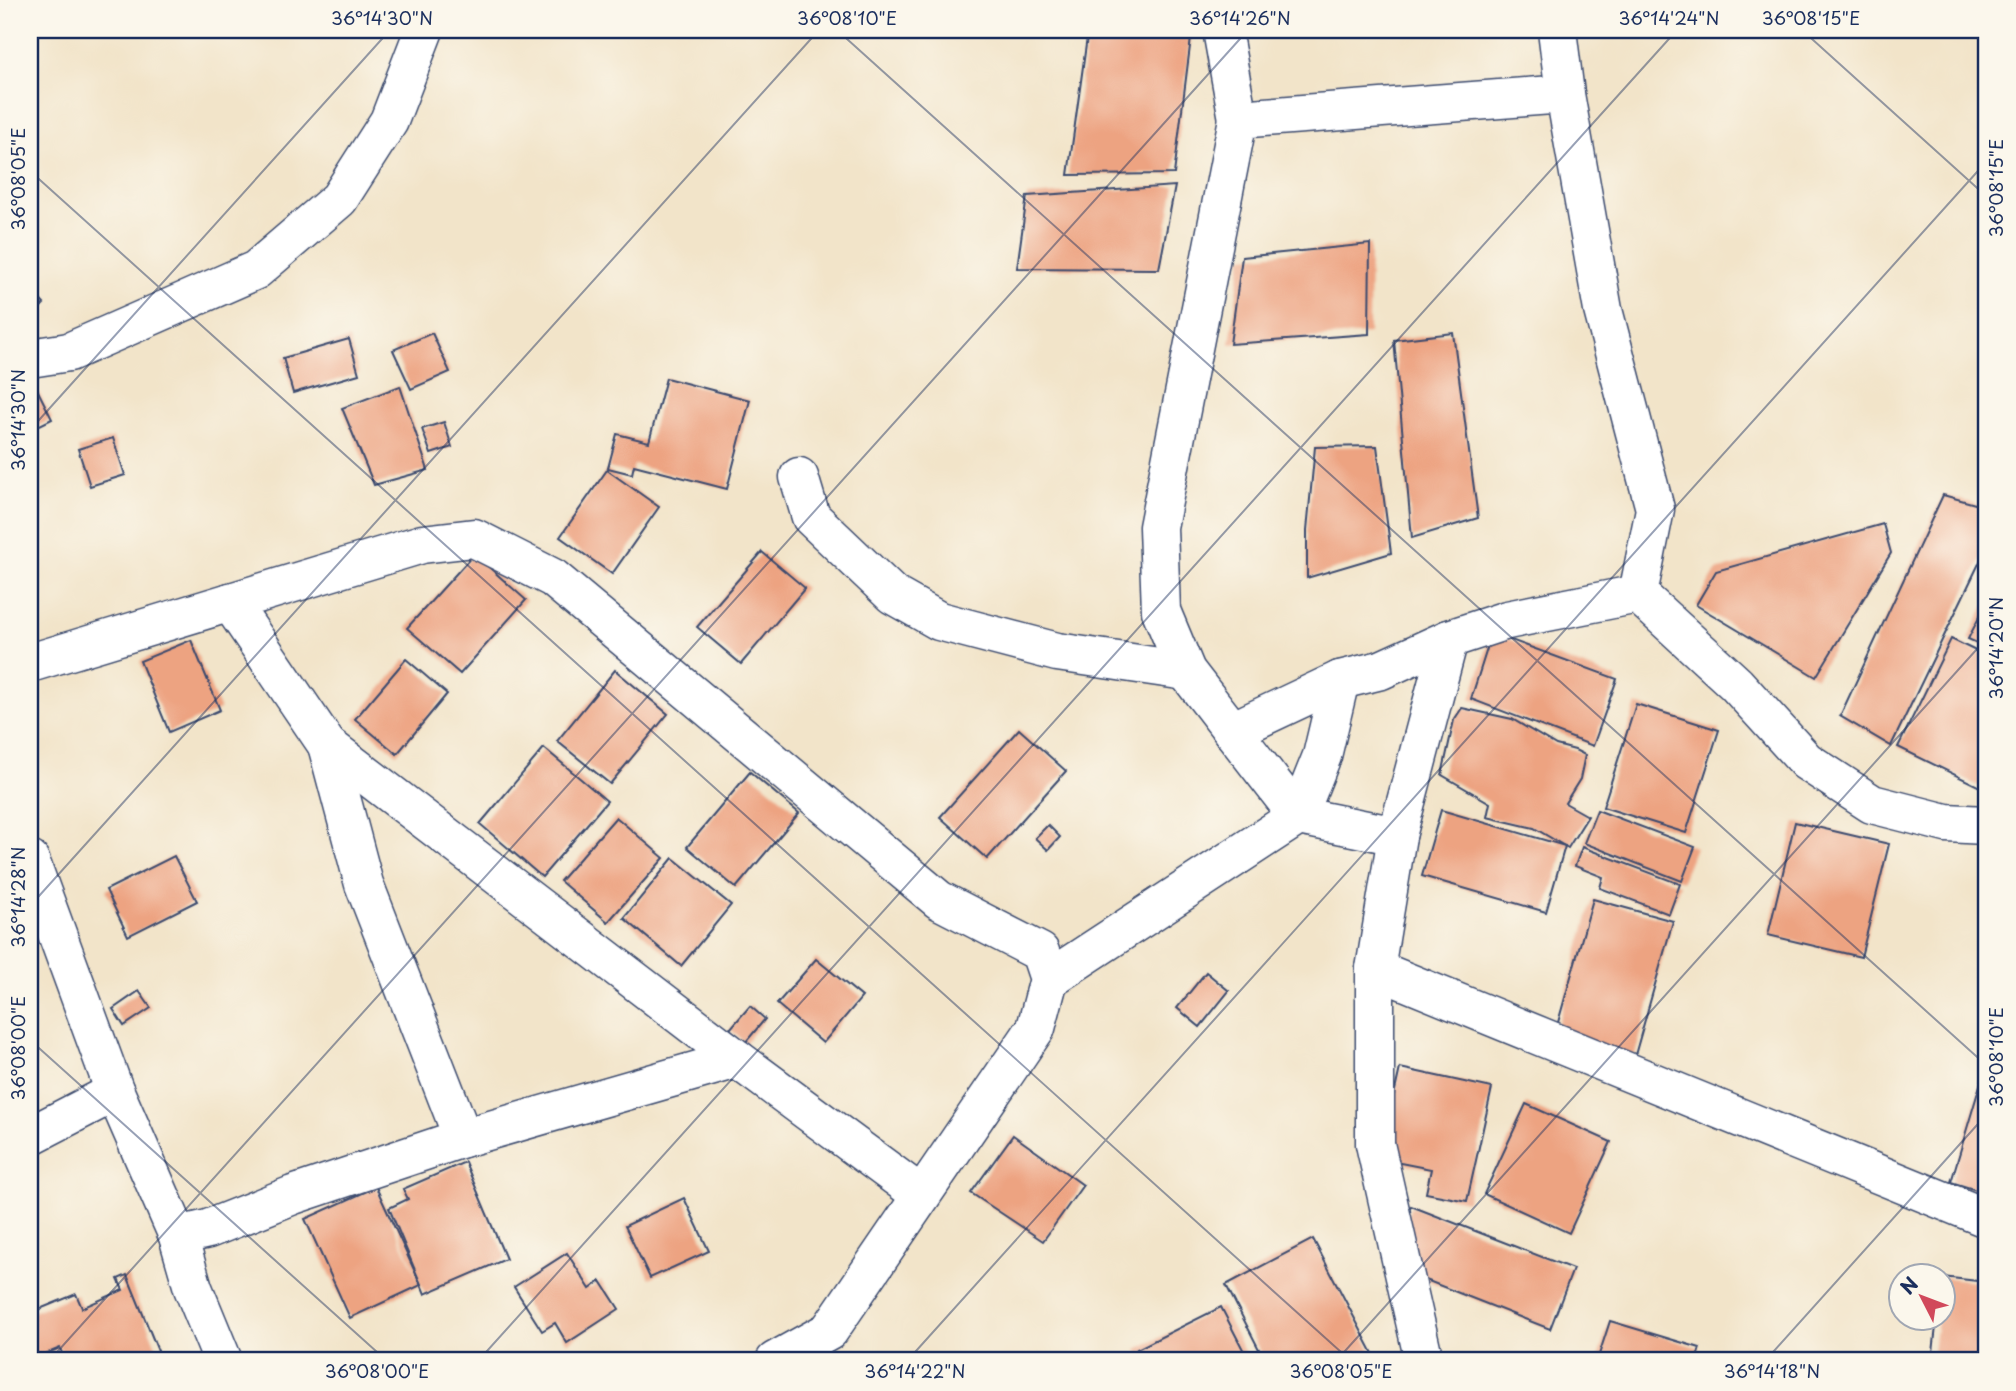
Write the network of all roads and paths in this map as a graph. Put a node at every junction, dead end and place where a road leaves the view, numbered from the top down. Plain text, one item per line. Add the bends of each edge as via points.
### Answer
1 (424, 30) edge
2 (1222, 30) edge
3 (1557, 30) edge
4 (1565, 94) junction
5 (1238, 119) junction
6 (30, 358) edge
7 (799, 477) dead end
8 (1638, 594) junction
9 (230, 602) junction
10 (1449, 639) junction
11 (30, 663) edge
12 (1186, 671) junction
13 (1340, 680) junction
14 (1232, 731) junction
15 (327, 745) junction
16 (1298, 817) junction
17 (1986, 825) edge
18 (1397, 836) junction
19 (30, 860) edge
20 (1375, 969) junction
21 (1049, 979) junction
22 (737, 1059) junction
23 (115, 1092) junction
24 (30, 1136) edge
25 (463, 1138) junction
26 (921, 1195) junction
27 (1986, 1218) edge
28 (178, 1236) junction
29 (223, 1361) edge
30 (775, 1361) edge
31 (1424, 1361) edge

1 - 6 street via 389,121 340,199 256,270 69,352
2 - 5 street
3 - 4 street
4 - 5 street
4 - 8 street via 1603,310 1655,509
5 - 12 street via 1158,527 1161,611
7 - 12 street via 811,517 893,595 939,621 1057,652
8 - 10 street via 1507,620
8 - 17 street via 1736,684 1806,761 1828,776 1872,804 1946,823
9 - 11 street
9 - 15 street
9 - 21 street via 422,544 474,538 553,578 939,900 1040,952
10 - 13 street via 1381,670
10 - 18 street
12 - 14 street
13 - 14 street
13 - 16 street via 1322,756
14 - 16 street
15 - 22 street
15 - 25 street via 365,884
16 - 18 street
16 - 21 street
18 - 20 street
19 - 23 street
20 - 27 street
20 - 31 street via 1375,1144
21 - 26 street via 1036,1028
22 - 25 street
22 - 26 street
23 - 24 street
23 - 28 street
25 - 28 street
26 - 30 street via 829,1331
28 - 29 street via 193,1288

